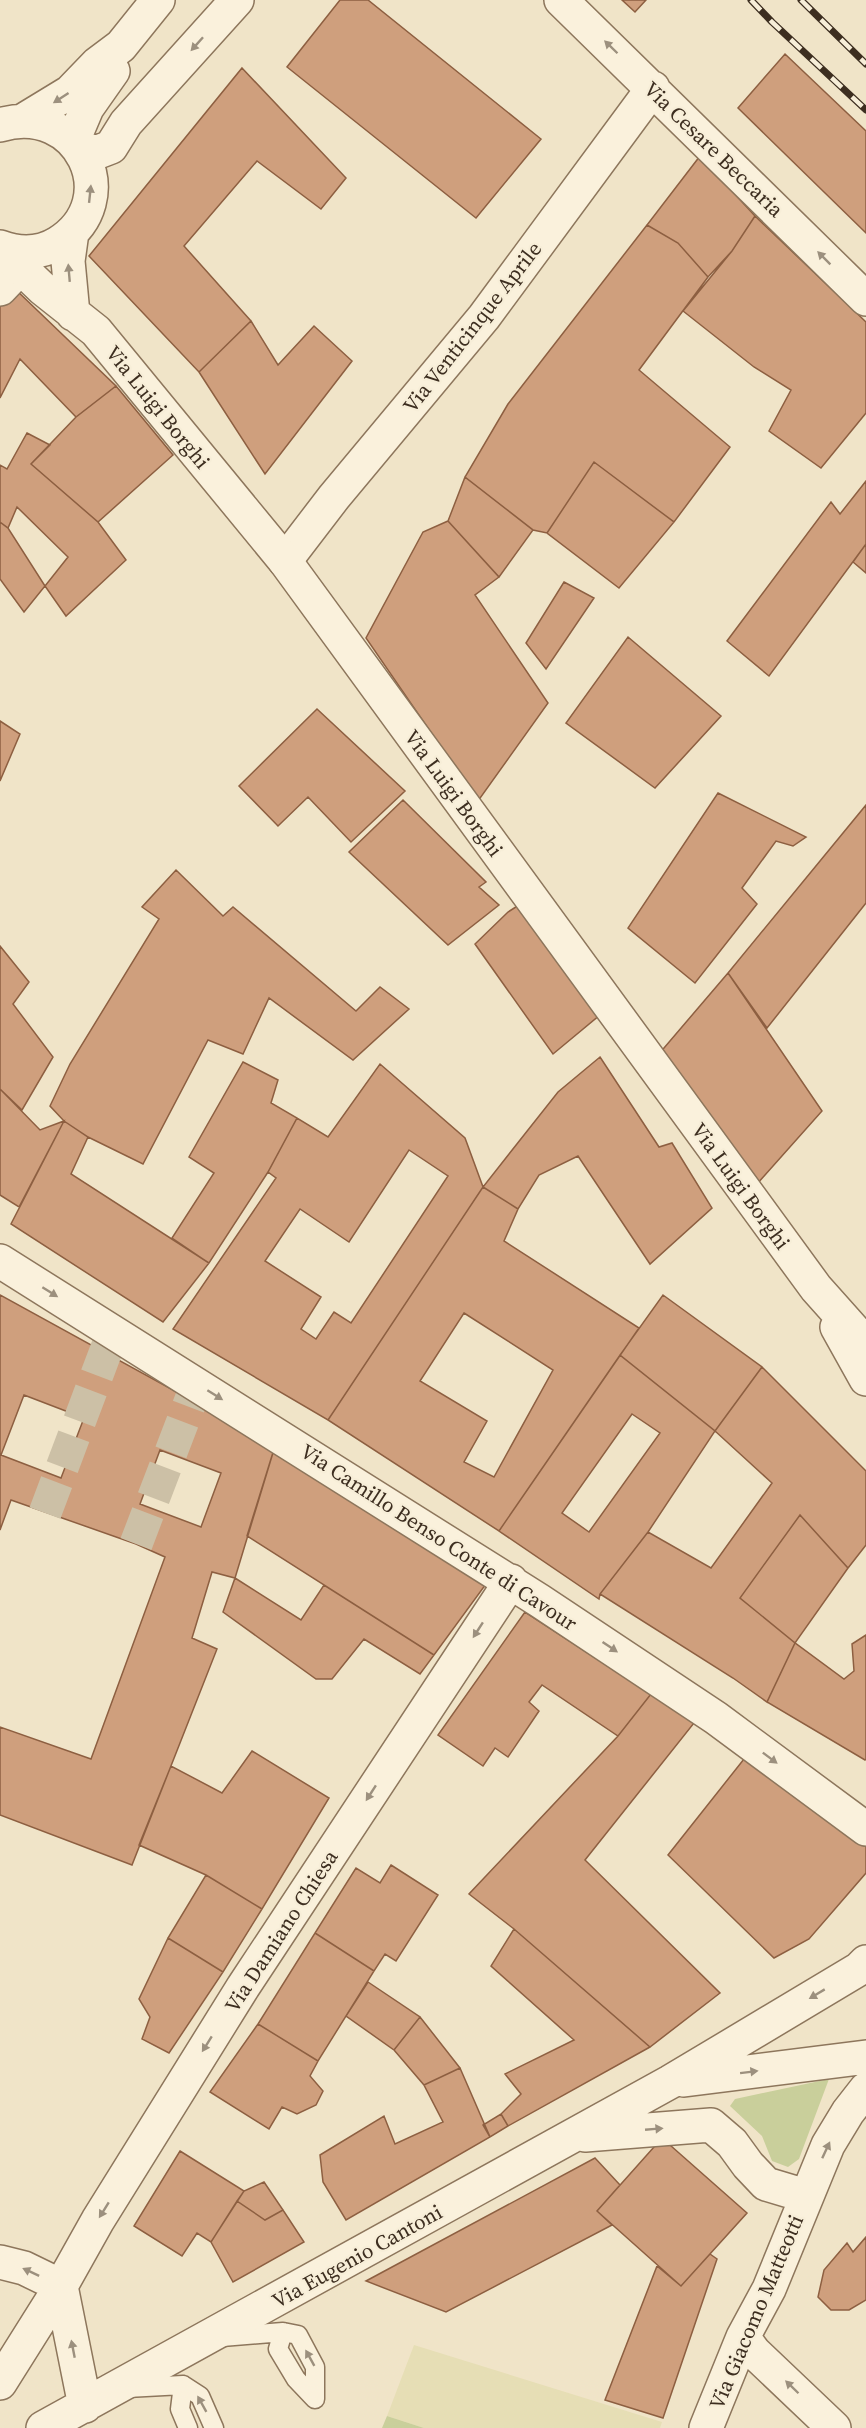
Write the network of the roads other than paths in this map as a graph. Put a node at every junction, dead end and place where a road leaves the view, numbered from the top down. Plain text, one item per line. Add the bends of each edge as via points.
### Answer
1 (158, 0) edge
2 (237, 0) edge
3 (561, 0) edge
4 (121, 46) junction
5 (652, 88) junction
6 (87, 108) junction
7 (12, 122) edge
8 (126, 123) junction
9 (77, 146) junction
10 (72, 232) junction
11 (5, 263) edge
12 (866, 299) edge
13 (73, 314) junction
14 (285, 561) junction
15 (0, 1261) edge
16 (816, 1288) junction
17 (866, 1344) edge
18 (866, 1378) edge
19 (511, 1581) junction
20 (866, 1829) edge
21 (866, 1962) edge
22 (866, 2057) edge
23 (670, 2082) junction
24 (866, 2089) edge
25 (574, 2136) junction
26 (806, 2196) junction
27 (0, 2262) edge
28 (61, 2286) junction
29 (283, 2332) dead end
30 (743, 2337) junction
31 (207, 2338) junction
32 (0, 2383) edge
33 (183, 2385) junction
34 (98, 2398) junction
35 (43, 2428) edge
36 (188, 2428) edge
37 (214, 2428) edge
38 (706, 2428) edge
39 (834, 2428) edge

1 - 4 street
2 -> 8 street
5 -> 3 street, Via Cesare Beccaria
4 - 6 street via 113,70
4 -> 7 street via 70,92
12 -> 5 street, Via Cesare Beccaria
5 - 14 street, Via Venticinque Aprile via 484,317
6 - 8 street via 103,125
6 - 9 street
7 - 9 street via 35,121 56,128
8 - 9 street via 106,150 98,152
10 -> 9 street via 85,214 91,192 89,170
10 - 11 street via 55,245 21,252
13 -> 10 street via 68,261
11 - 13 street, Via Luigi Borghi
13 - 14 street, Via Luigi Borghi via 96,331
14 - 16 street, Via Luigi Borghi
15 -> 19 street, Via Camillo Benso Conte di Cavour
16 - 17 street, Via Luigi Borghi
16 - 18 street, Via Luigi Borghi
19 -> 20 street, Via Camillo Benso Conte di Cavour via 716,1718
19 -> 28 street, Via Damiano Chiesa via 243,1987
21 -> 23 street, Via Eugenio Cantoni
23 -> 22 street, Via Eugenio Cantoni
23 - 25 street, Via Eugenio Cantoni
26 -> 24 street, Via Giacomo Matteotti via 828,2145
25 -> 26 street, Via Giacomo Matteotti via 711,2125 732,2142 766,2184
25 - 31 street, Via Eugenio Cantoni
26 - 30 street, Via Giacomo Matteotti via 769,2289
28 -> 27 street via 24,2268
28 - 32 street, Via Damiano Chiesa
34 -> 28 street
29 - 31 lane
30 - 38 street, Via Giacomo Matteotti
39 -> 30 street
31 - 34 street, Via Eugenio Cantoni
33 - 34 lane
33 - 36 lane via 180,2409
37 -> 33 lane via 200,2396
34 - 35 street, Via Eugenio Cantoni

